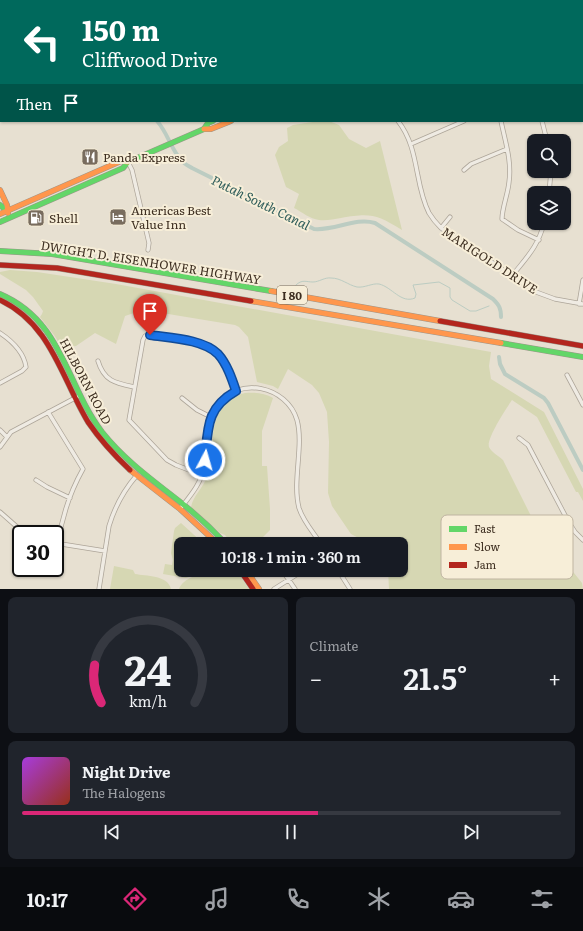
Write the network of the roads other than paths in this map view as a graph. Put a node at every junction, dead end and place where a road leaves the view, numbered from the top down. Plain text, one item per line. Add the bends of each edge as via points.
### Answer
1 (210, 122) edge
2 (228, 122) edge
3 (399, 122) edge
4 (462, 122) edge
5 (501, 122) edge
6 (542, 122) edge
7 (204, 129) junction
8 (545, 134) edge
9 (411, 144) junction
10 (507, 149) junction
11 (128, 162) junction
12 (464, 170) dead end
13 (0, 190) edge
14 (0, 205) edge
15 (7, 211) junction
16 (0, 214) edge
17 (10, 217) junction
18 (450, 217) dead end
19 (0, 222) edge
20 (440, 228) junction
21 (542, 230) edge
22 (539, 240) junction
23 (148, 250) dead end
24 (0, 252) edge
25 (0, 265) edge
26 (512, 276) junction
27 (583, 280) edge
28 (0, 294) edge
29 (0, 300) edge
30 (581, 304) edge
31 (0, 333) edge
32 (583, 346) edge
33 (583, 358) edge
34 (98, 361) dead end
35 (567, 375) dead end
36 (0, 383) edge
37 (134, 387) junction
38 (236, 391) junction
39 (78, 396) junction
40 (182, 398) dead end
41 (583, 405) edge
42 (48, 412) junction
43 (211, 417) junction
44 (0, 430) edge
45 (7, 437) junction
46 (519, 438) dead end
47 (0, 447) edge
48 (138, 473) junction
49 (202, 475) junction
50 (36, 480) dead end
51 (70, 498) junction
52 (181, 507) junction
53 (0, 512) edge
54 (564, 515) edge
55 (14, 525) edge
56 (61, 525) edge
57 (573, 530) edge
58 (211, 537) edge
59 (219, 537) edge
60 (316, 537) edge
61 (583, 540) edge
62 (64, 544) edge
63 (105, 551) junction
64 (245, 577) edge
65 (251, 577) edge
66 (286, 577) edge
67 (293, 577) edge
68 (342, 577) edge
69 (288, 580) junction
70 (99, 589) edge
71 (253, 589) edge
72 (259, 589) edge
73 (274, 589) edge
74 (295, 589) edge
75 (350, 589) edge

1 - 7 main road
2 - 7 main road via 211,130
3 - 9 street, MARIGOLD DRIVE
4 - 9 street
5 - 10 street
6 - 8 street
7 - 11 main road
9 - 20 street, MARIGOLD DRIVE via 425,204
10 - 12 street via 470,164
10 - 22 street via 510,170 502,219
11 - 15 main road via 121,161
11 - 17 main road via 124,168
11 - 23 street via 149,243
13 - 15 main road
14 - 15 main road
15 - 16 main road
15 - 17 main road
17 - 19 main road
18 - 20 street
20 - 26 street, MARIGOLD DRIVE
21 - 22 street
22 - 26 street
24 - 32 main road, DWIGHT D. EISENHOWER HIGHWAY / I 80 via 52,254 105,262
25 - 33 main road, DWIGHT D. EISENHOWER HIGHWAY / I 80 via 57,268
26 - 30 street, MARIGOLD DRIVE via 545,296
27 - 30 street
28 - 39 main road, HILBORN ROAD via 27,309 41,323 54,342
29 - 39 main road, HILBORN ROAD via 23,314 37,327
31 - 36 street via 14,345 26,368
34 - 37 street via 101,372 107,378
35 - 41 street
37 - 38 street via 143,340 145,336 150,335 201,344 212,349 225,364
37 - 49 street via 129,416 132,424 167,460
38 - 43 street via 221,401
38 - 60 street via 248,387 270,391 286,401 292,410 299,432 299,506
39 - 42 street
39 - 48 main road, HILBORN ROAD via 97,426
40 - 43 street
42 - 45 street via 24,424
42 - 51 street via 83,470
43 - 49 street
44 - 45 street
45 - 47 street
46 - 54 street via 528,445
48 - 52 main road, HILBORN ROAD
48 - 63 street via 112,516
49 - 52 street via 196,488
50 - 51 street
51 - 56 street
52 - 58 main road, HILBORN ROAD
52 - 59 main road, HILBORN ROAD via 201,519
53 - 55 street
57 - 61 street
62 - 63 street
63 - 70 street
64 - 71 main road
65 - 72 main road
66 - 69 street
67 - 69 street
68 - 75 street
69 - 73 street
69 - 74 street

